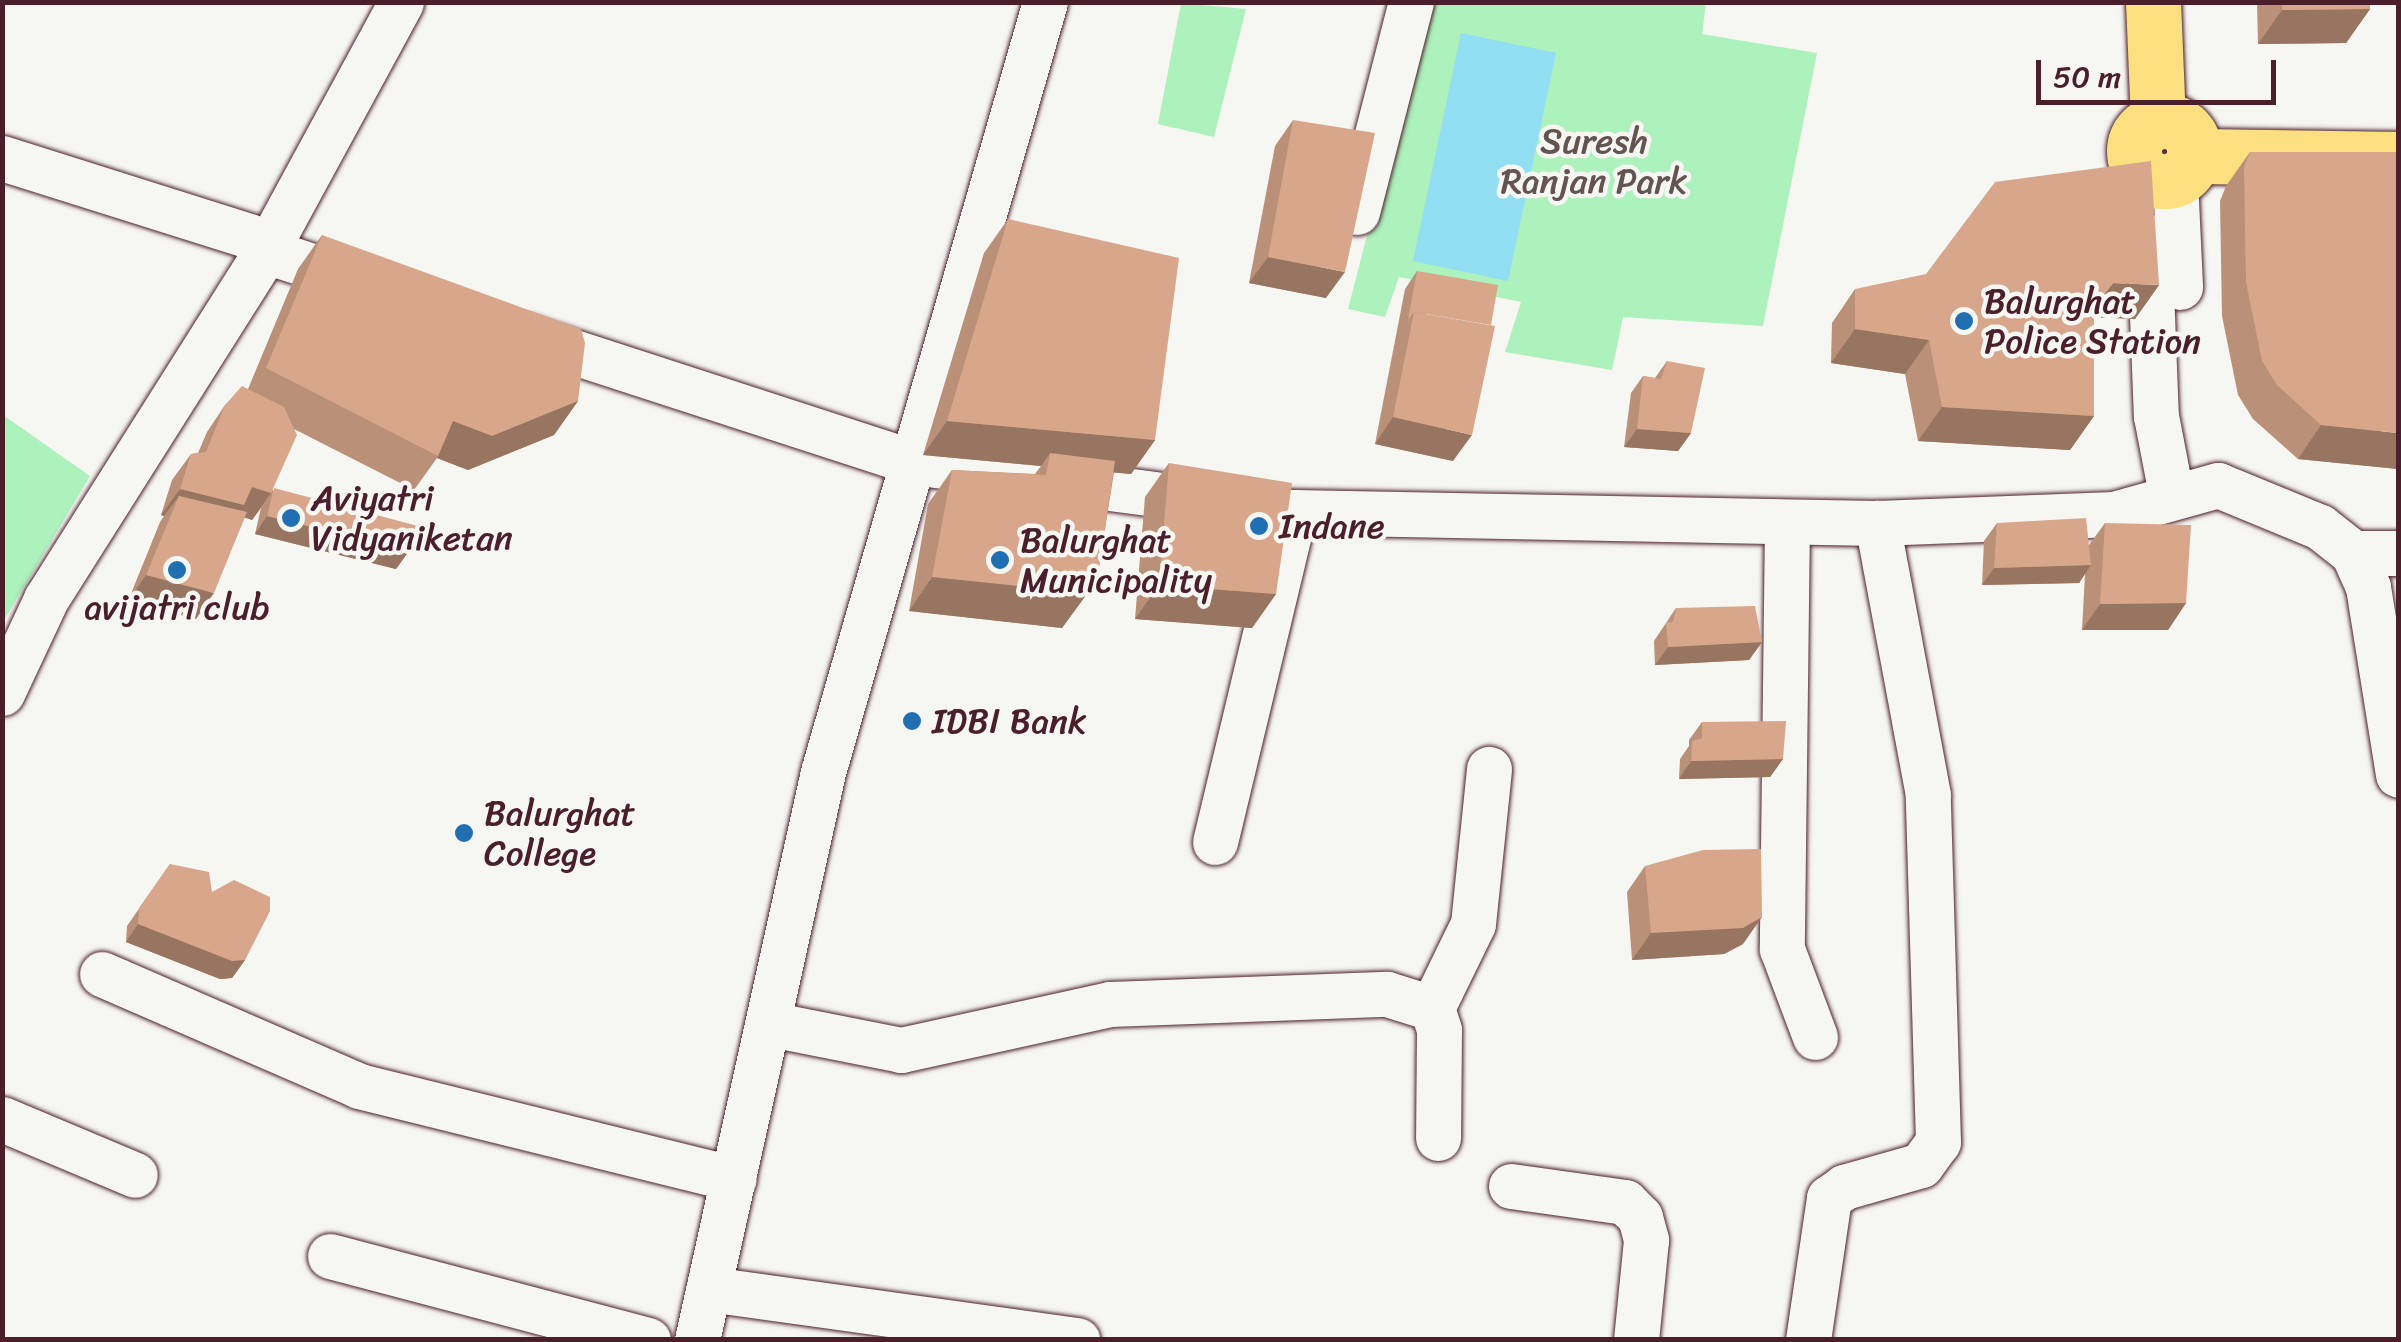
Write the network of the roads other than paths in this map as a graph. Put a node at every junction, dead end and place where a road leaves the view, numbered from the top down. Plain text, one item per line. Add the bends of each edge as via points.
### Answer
1 (401, 2) edge
2 (1045, 2) edge
3 (1412, 2) edge
4 (2153, 2) edge
5 (2, 158) edge
6 (2168, 158) junction
7 (2398, 160) edge
8 (1357, 212) edge
9 (266, 251) junction
10 (399, 294) edge
11 (494, 326) edge
12 (912, 462) junction
13 (2181, 492) junction
14 (1294, 512) junction
15 (1787, 522) junction
16 (1877, 523) junction
17 (2354, 553) junction
18 (2398, 553) edge
19 (2, 693) edge
20 (1489, 769) dead end
21 (2398, 774) edge
22 (1215, 842) dead end
23 (102, 974) dead end
24 (1432, 1008) junction
25 (770, 1024) junction
26 (1815, 1037) dead end
27 (2, 1119) edge
28 (1438, 1138) dead end
29 (134, 1175) dead end
30 (734, 1178) junction
31 (1511, 1186) dead end
32 (330, 1256) dead end
33 (709, 1289) junction
34 (648, 1340) edge
35 (697, 1340) edge
36 (1077, 1340) edge
37 (1636, 1340) edge
38 (1808, 1340) edge

1 - 9 street
2 - 12 street
3 - 8 street
4 - 6 main road
5 - 9 street via 249,236
6 - 7 main road
6 - 13 street
9 - 10 street
9 - 19 street via 46,600
11 - 12 street
12 - 14 street
12 - 25 street via 823,772
13 - 16 street via 2146,509 2114,514
13 - 17 street via 2218,485 2320,527
14 - 15 street
14 - 22 street
15 - 16 street
15 - 26 street via 1782,950
16 - 38 street via 1928,795 1938,1142 1922,1165 1844,1187 1829,1198
17 - 18 street
17 - 21 street via 2368,587
20 - 24 street via 1474,924
23 - 30 street via 359,1086
24 - 25 street via 1388,994 1110,1004 901,1050
24 - 28 street via 1440,1030
25 - 30 street
27 - 29 street
30 - 33 street
31 - 37 street via 1625,1202 1640,1217 1646,1240
32 - 34 street
33 - 35 street
33 - 36 street

